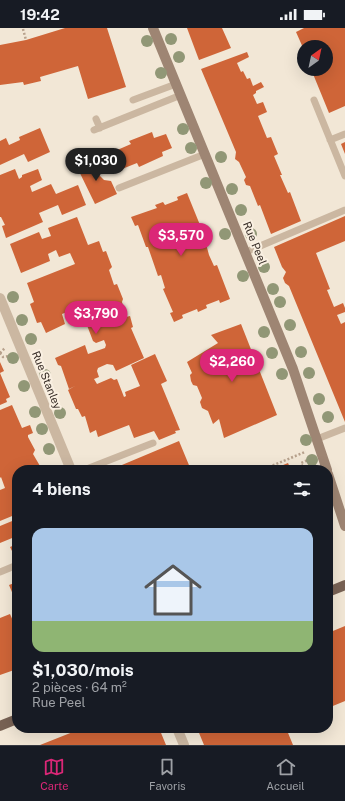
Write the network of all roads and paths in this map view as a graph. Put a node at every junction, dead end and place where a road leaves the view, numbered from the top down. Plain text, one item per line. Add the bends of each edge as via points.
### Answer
1 (153, 28) edge
2 (23, 29) dead end
3 (26, 40) dead end
4 (176, 84) junction
5 (181, 95) junction
6 (133, 100) dead end
7 (314, 100) dead end
8 (96, 119) dead end
9 (345, 134) edge
10 (330, 140) junction
11 (205, 154) junction
12 (345, 176) edge
13 (119, 188) dead end
14 (345, 210) edge
15 (246, 252) junction
16 (0, 298) edge
17 (5, 348) dead end
18 (0, 354) edge
19 (9, 356) dead end
20 (345, 428) edge
21 (317, 439) junction
22 (153, 443) dead end
23 (305, 452) dead end
24 (308, 460) dead end
25 (69, 465) edge
26 (97, 465) edge
27 (272, 465) edge
28 (302, 465) edge
29 (325, 465) edge
30 (333, 489) edge
31 (345, 526) edge
32 (12, 567) edge
33 (0, 572) edge
34 (345, 585) edge
35 (333, 590) edge
36 (12, 721) edge
37 (0, 726) edge
38 (179, 733) edge
39 (184, 745) edge

1 - 4 street, Rue Peel
2 - 3 path
4 - 5 street, Rue Peel
4 - 6 lane
5 - 8 lane via 97,129
5 - 11 street, Rue Peel
7 - 10 lane
9 - 10 lane
10 - 12 lane
11 - 13 lane
11 - 15 street, Rue Peel
14 - 15 lane
15 - 21 street, Rue Peel via 293,369
16 - 25 street, Rue Stanley
17 - 18 path
18 - 19 path via 3,357
20 - 21 lane
21 - 29 street, Rue Peel
22 - 26 lane
23 - 27 path
24 - 28 path via 301,463
30 - 31 street
32 - 33 lane
34 - 35 main road
36 - 37 main road
38 - 39 street

